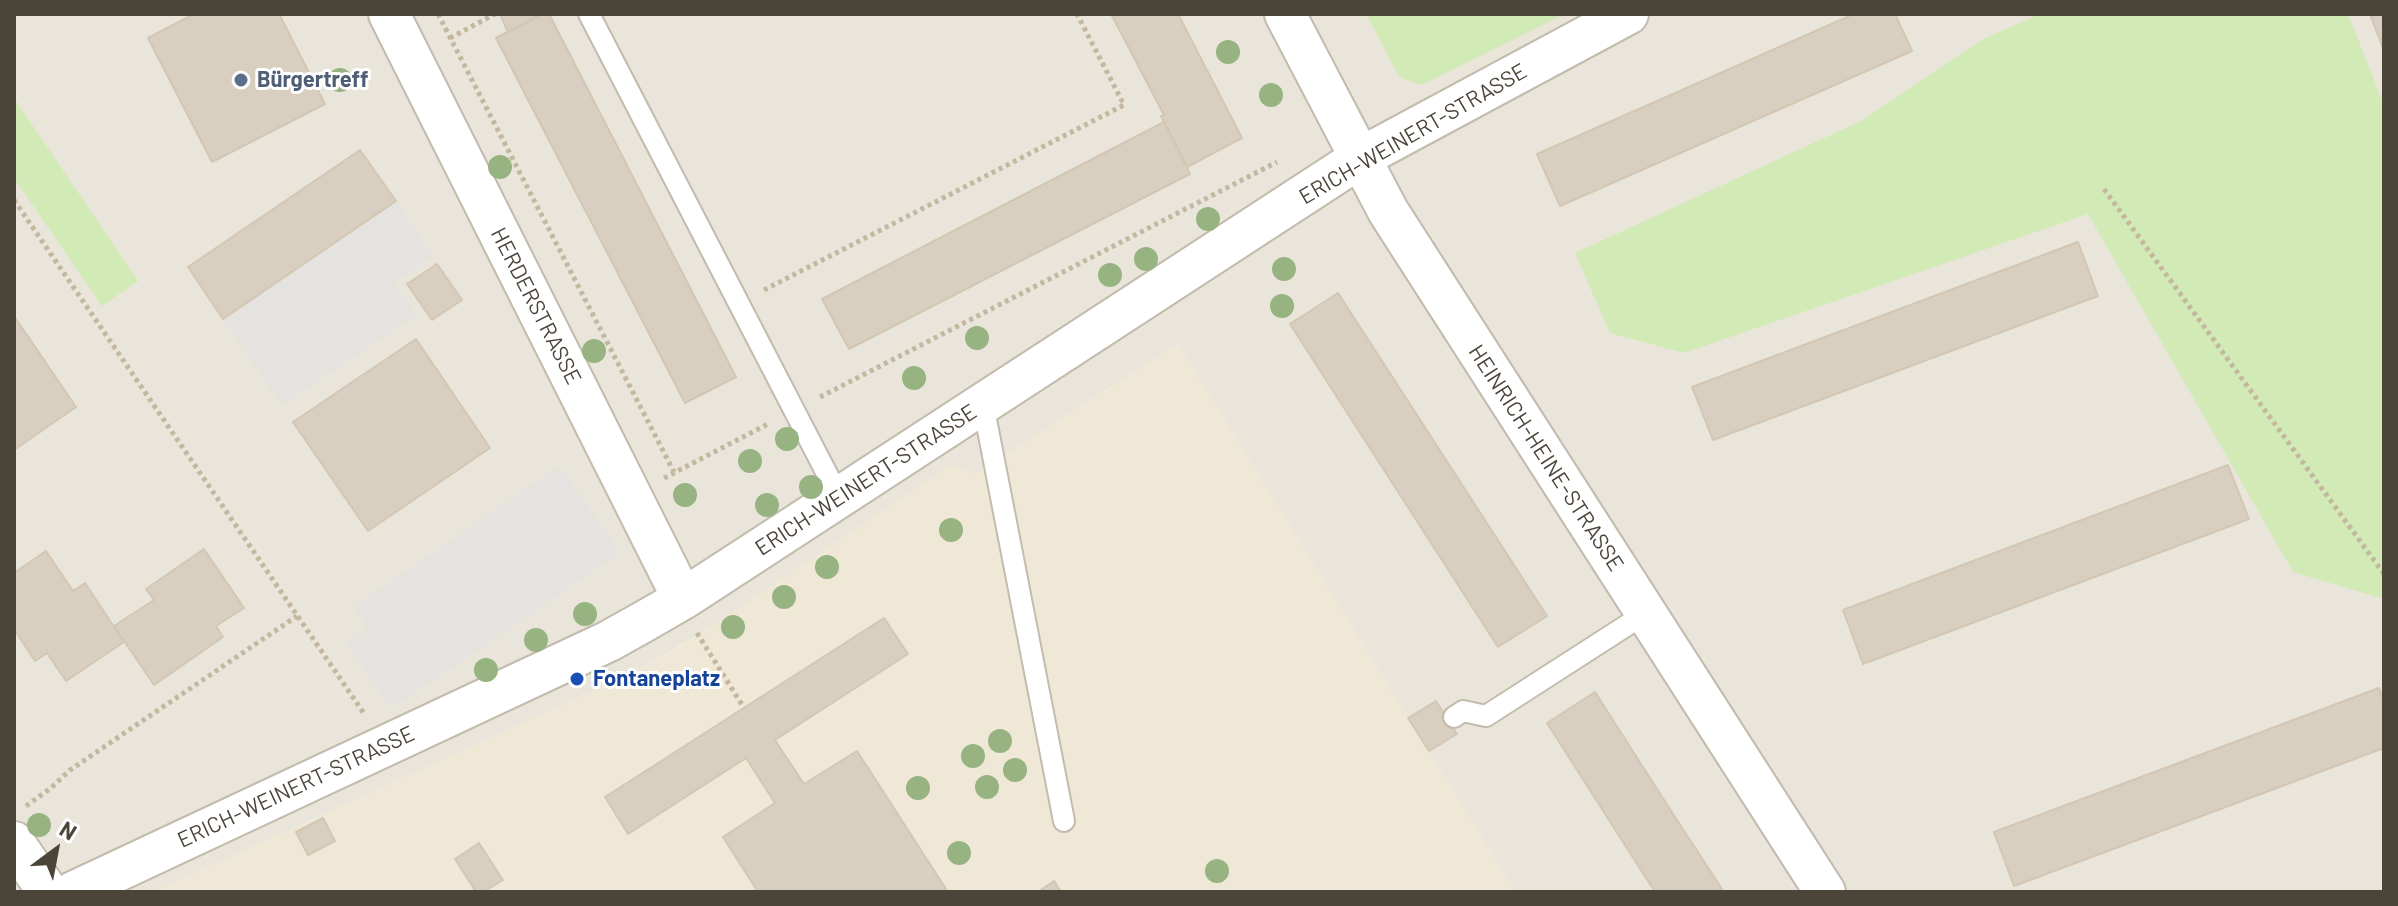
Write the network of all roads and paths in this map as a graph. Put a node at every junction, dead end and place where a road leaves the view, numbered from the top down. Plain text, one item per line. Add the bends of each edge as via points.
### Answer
1 (389, 14) edge
2 (438, 14) edge
3 (495, 14) edge
4 (589, 14) edge
5 (1077, 14) edge
6 (1285, 14) edge
7 (1628, 14) edge
8 (450, 38) junction
9 (1287, 156) dead end
10 (1360, 158) junction
11 (2104, 189) dead end
12 (14, 200) edge
13 (739, 303) junction
14 (983, 404) junction
15 (794, 410) junction
16 (674, 472) junction
17 (631, 494) junction
18 (839, 497) junction
19 (2384, 574) edge
20 (683, 599) junction
21 (1646, 613) junction
22 (297, 616) junction
23 (702, 642) dead end
24 (744, 708) dead end
25 (1454, 717) dead end
26 (385, 745) junction
27 (14, 814) edge
28 (1064, 821) dead end
29 (14, 842) edge
30 (48, 892) edge
31 (73, 892) edge
32 (1825, 892) edge

1 - 17 street, HERDERSTRASSE
2 - 8 path
3 - 8 path
4 - 13 lane
5 - 13 path via 1124,105
6 - 10 street, HEINRICH-HEINE-STRASSE
7 - 10 street, ERICH-WEINERT-STRASSE
8 - 16 path
9 - 15 path
10 - 14 street, ERICH-WEINERT-STRASSE
10 - 21 street, HEINRICH-HEINE-STRASSE via 1388,211
11 - 19 path
12 - 22 path
13 - 15 lane
14 - 18 street, ERICH-WEINERT-STRASSE
14 - 28 lane
15 - 16 path
15 - 18 lane
16 - 17 path
17 - 20 street, HERDERSTRASSE
18 - 20 street, ERICH-WEINERT-STRASSE
20 - 26 street, ERICH-WEINERT-STRASSE via 609,641
21 - 25 lane via 1486,716 1463,711
21 - 32 street, HEINRICH-HEINE-STRASSE
22 - 26 path
22 - 27 path
23 - 24 path
26 - 31 street, ERICH-WEINERT-STRASSE
29 - 30 street

